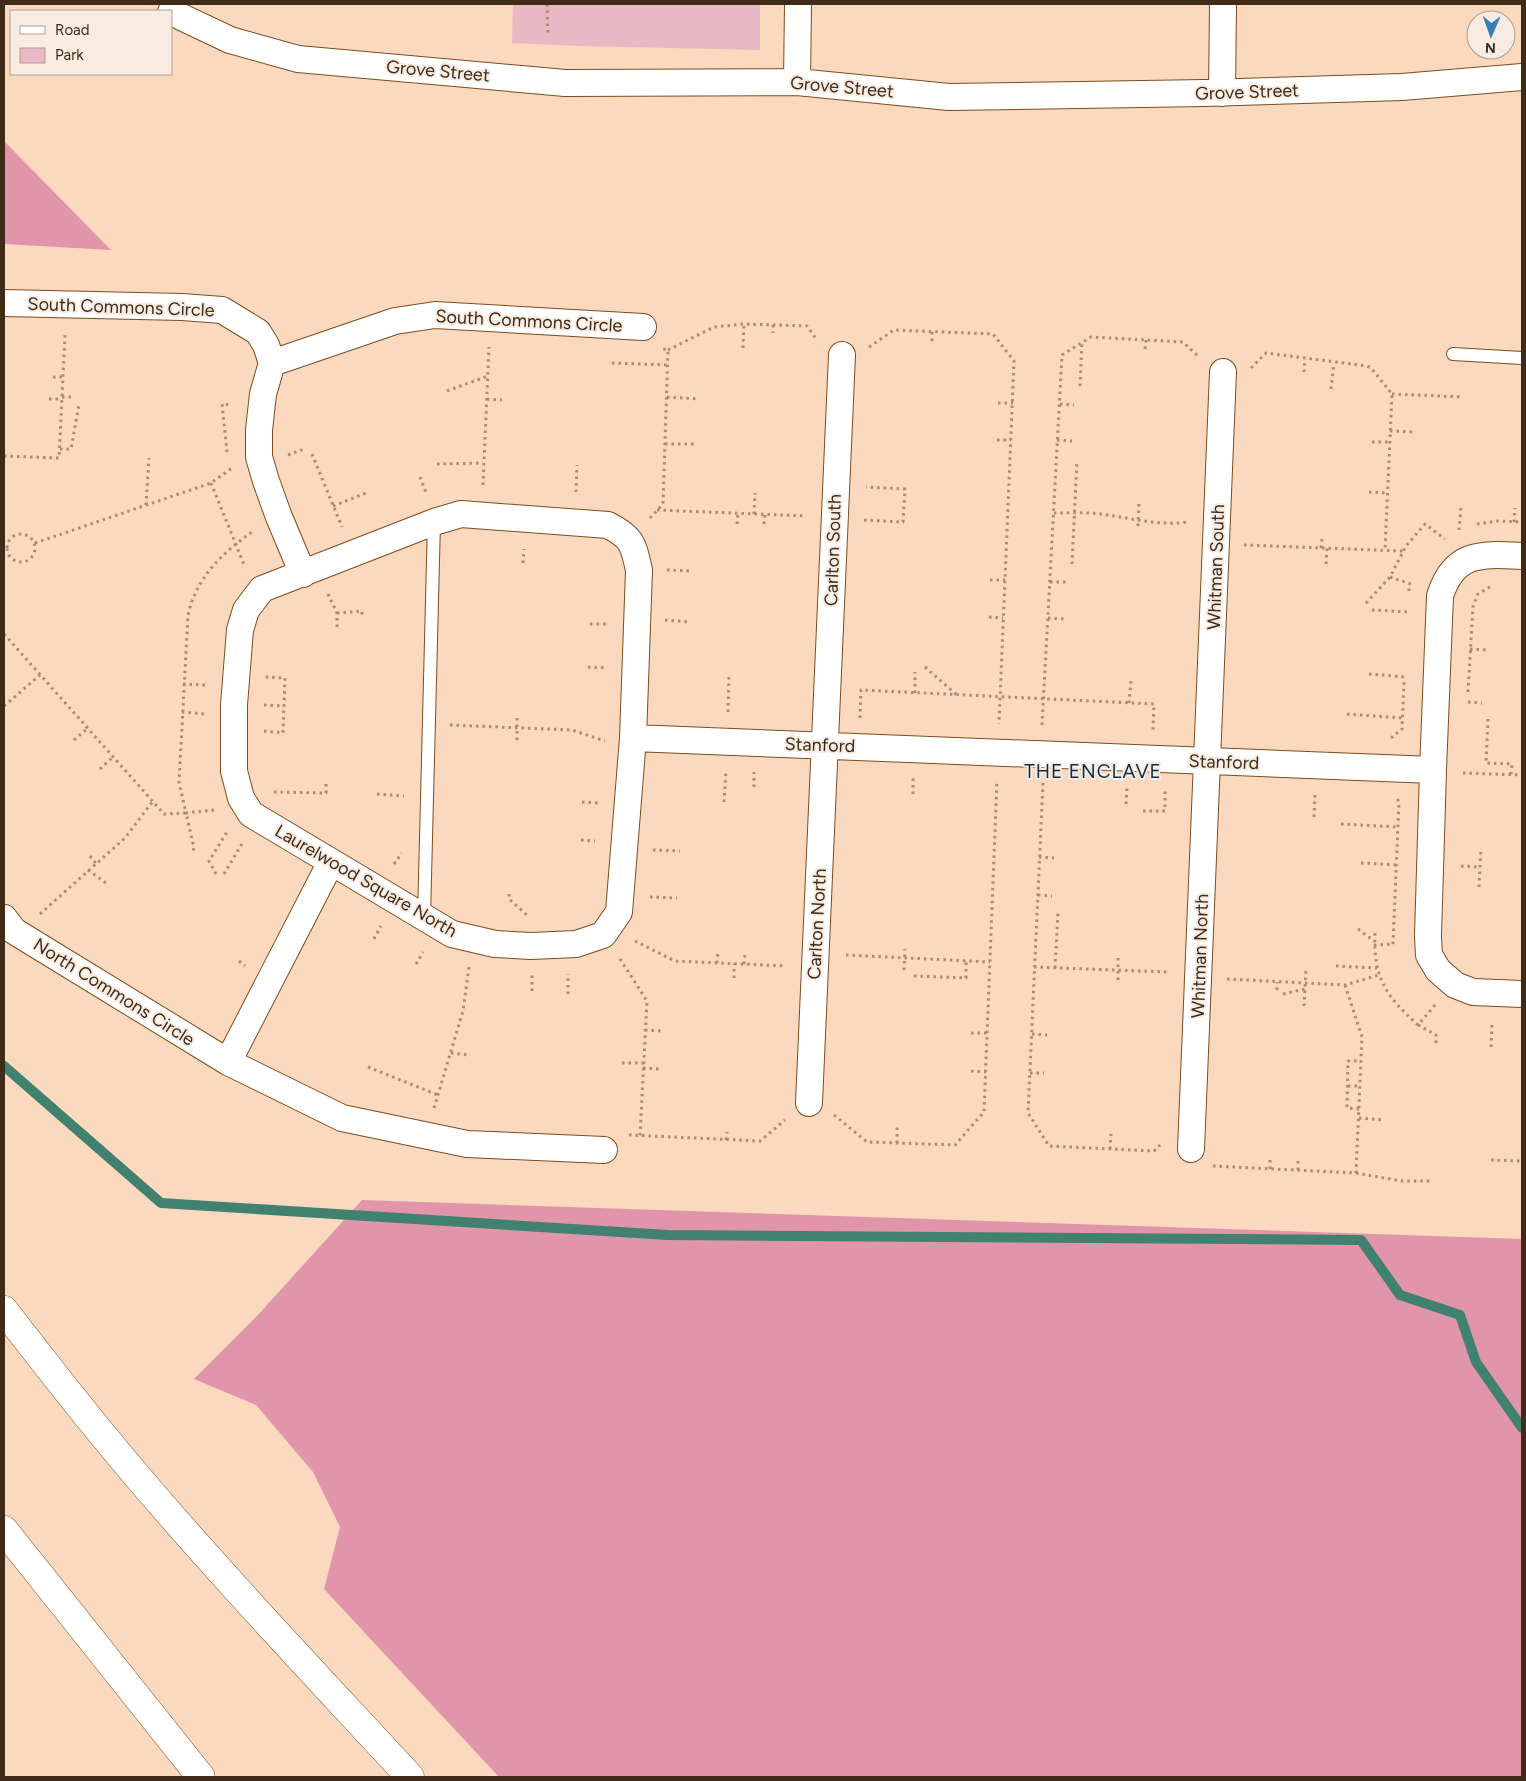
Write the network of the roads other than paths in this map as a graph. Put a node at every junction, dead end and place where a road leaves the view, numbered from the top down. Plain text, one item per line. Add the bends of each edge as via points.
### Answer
1 (155, 4) edge
2 (798, 4) edge
3 (1224, 4) edge
4 (166, 10) edge
5 (172, 13) edge
6 (1522, 77) edge
7 (797, 82) junction
8 (1222, 93) junction
9 (4, 303) edge
10 (643, 327) dead end
11 (1453, 354) dead end
12 (842, 355) dead end
13 (1522, 358) edge
14 (272, 364) junction
15 (1223, 372) dead end
16 (434, 522) junction
17 (1522, 556) edge
18 (303, 574) junction
19 (621, 740) junction
20 (824, 746) junction
21 (1208, 762) junction
22 (1433, 770) junction
23 (331, 862) junction
24 (424, 917) junction
25 (4, 918) edge
26 (1522, 994) edge
27 (228, 1062) junction
28 (820, 1108) road end
29 (612, 1143) road end
30 (1201, 1153) road end
31 (4, 1310) edge
32 (4, 1530) edge
33 (201, 1777) edge
34 (410, 1777) edge

1 - 4 street, Grove Street
2 - 7 street
3 - 8 street
5 - 7 street, Grove Street via 230,40 298,59 565,83
6 - 8 street, Grove Street via 1402,88
7 - 8 street, Grove Street via 949,97
9 - 14 street, South Commons Circle via 222,310 258,332
10 - 14 street, South Commons Circle via 436,316 395,321
11 - 13 lane
12 - 20 street, Carlton South
14 - 18 street via 262,394 259,457
15 - 21 street, Whitman South
16 - 18 street, Laurelwood Square North
16 - 19 street, Laurelwood Square North via 461,514 608,525 624,533 634,546 639,570
16 - 24 lane
17 - 22 street via 1487,554 1475,557 1456,566 1444,583 1440,596
18 - 23 street, Laurelwood Square North via 262,589 246,610 240,630 247,705 234,771 241,798 251,814
19 - 20 street, Stanford
19 - 24 street, Laurelwood Square North via 619,912 602,935 576,944 495,944 452,934
20 - 21 street, Stanford
20 - 28 street, Carlton North
21 - 22 street, Stanford
21 - 30 street, Whitman North
22 - 26 street via 1429,955 1438,970 1455,985 1473,992
23 - 24 street, Laurelwood Square North
23 - 27 street
25 - 27 street, North Commons Circle via 14,931
27 - 29 street, North Commons Circle via 342,1118 467,1144
31 - 34 highway via 127,1464
32 - 33 highway

